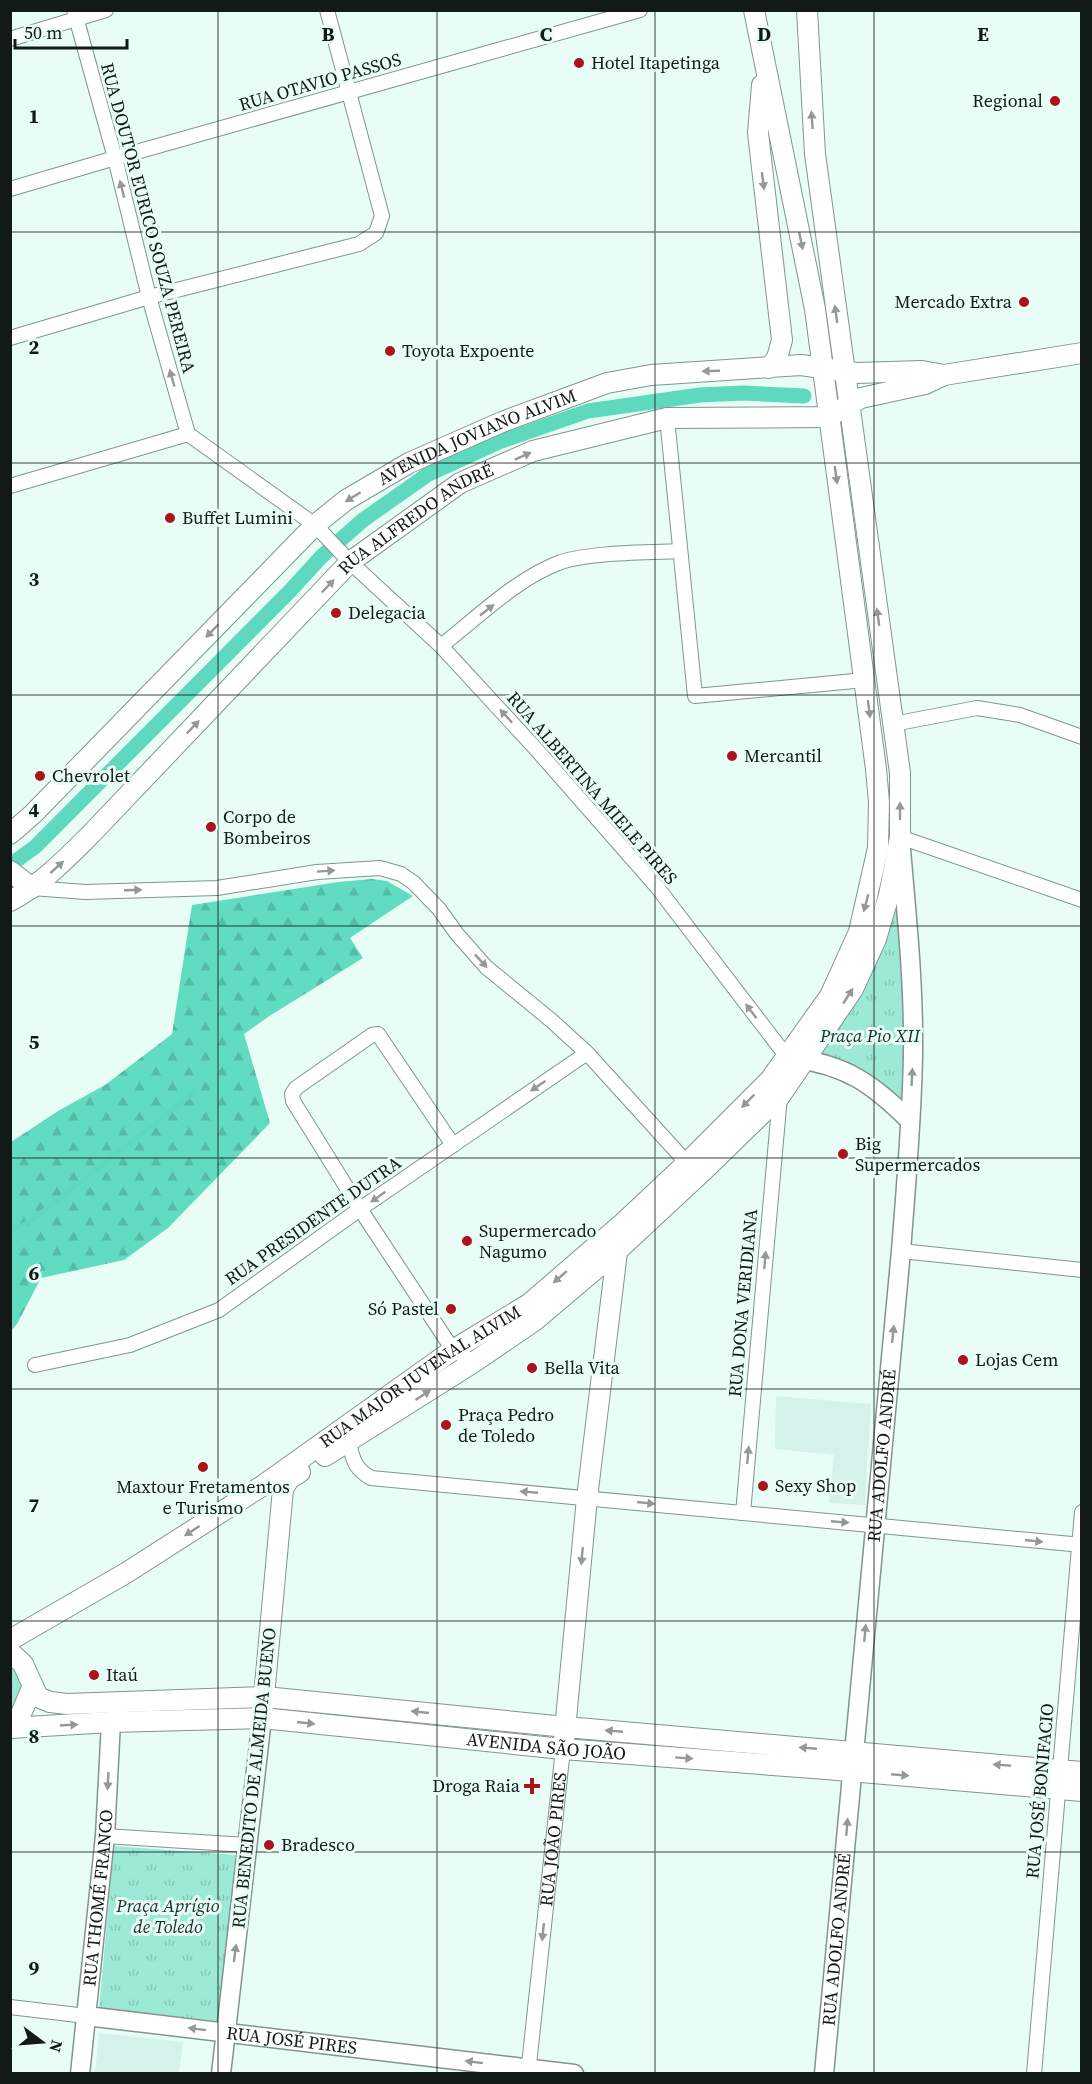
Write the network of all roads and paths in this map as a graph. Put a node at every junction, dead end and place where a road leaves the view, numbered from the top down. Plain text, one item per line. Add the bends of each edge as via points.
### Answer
1 (106, 10) edge
2 (327, 10) edge
3 (640, 10) edge
4 (754, 10) edge
5 (807, 10) edge
6 (75, 15) edge
7 (596, 16) edge
8 (10, 39) edge
9 (764, 60) junction
10 (351, 93) junction
11 (115, 158) junction
12 (10, 189) edge
13 (149, 297) junction
14 (10, 338) edge
15 (1082, 353) edge
16 (769, 368) junction
17 (822, 368) junction
18 (844, 372) junction
19 (944, 375) junction
20 (848, 405) junction
21 (828, 417) junction
22 (667, 418) junction
23 (188, 434) junction
24 (10, 486) edge
25 (321, 530) junction
26 (680, 551) junction
27 (348, 559) junction
28 (441, 646) junction
29 (865, 680) junction
30 (893, 724) junction
31 (1082, 737) edge
32 (11, 833) edge
33 (900, 837) junction
34 (22, 880) edge
35 (1082, 900) edge
36 (10, 901) edge
37 (587, 1053) junction
38 (796, 1059) junction
39 (780, 1096) junction
40 (910, 1121) junction
41 (453, 1145) junction
42 (694, 1168) junction
43 (360, 1209) junction
44 (623, 1223) junction
45 (617, 1251) junction
46 (902, 1251) junction
47 (1082, 1270) edge
48 (453, 1350) junction
49 (474, 1362) junction
50 (35, 1365) dead end
51 (346, 1436) junction
52 (285, 1483) joint
53 (254, 1491) junction
54 (587, 1498) junction
55 (1082, 1512) edge
56 (743, 1513) junction
57 (281, 1514) junction
58 (875, 1525) junction
59 (1080, 1545) edge
60 (10, 1640) edge
61 (10, 1652) edge
62 (32, 1688) junction
63 (265, 1697) junction
64 (262, 1718) junction
65 (476, 1718) junction
66 (111, 1722) junction
67 (566, 1727) junction
68 (10, 1728) edge
69 (474, 1740) junction
70 (741, 1742) junction
71 (563, 1749) junction
72 (739, 1762) junction
73 (853, 1762) junction
74 (1082, 1772) edge
75 (1059, 1779) junction
76 (1082, 1791) edge
77 (105, 1836) junction
78 (247, 1845) junction
79 (10, 2007) edge
80 (86, 2016) junction
81 (225, 2032) junction
82 (528, 2071) edge
83 (80, 2073) edge
84 (221, 2073) edge
85 (574, 2073) edge
86 (824, 2073) edge
87 (1034, 2073) edge

1 - 6 street
2 - 10 street
3 - 7 street, RUA OTAVIO PASSOS
4 - 9 main road
18 -> 5 main road via 815,154
6 - 8 street
6 - 11 street, RUA DOUTOR EURICO SOUZA PEREIRA
7 - 10 street, RUA OTAVIO PASSOS
9 -> 16 main road via 758,133 782,340 777,358
9 -> 17 main road via 815,309
10 - 11 street, RUA OTAVIO PASSOS
10 - 13 street via 382,216 376,234 359,244
11 - 12 street, RUA OTAVIO PASSOS
13 -> 11 street, RUA DOUTOR EURICO SOUZA PEREIRA
13 - 14 street
23 -> 13 street, RUA DOUTOR EURICO SOUZA PEREIRA
15 - 19 main road, AVENIDA JOVIANO ALVIM
16 - 17 main road, AVENIDA JOVIANO ALVIM
16 -> 25 main road, AVENIDA JOVIANO ALVIM via 651,375 607,383 502,422 409,464 346,500
17 - 18 main road, AVENIDA JOVIANO ALVIM
17 - 21 main road
18 - 19 main road, AVENIDA JOVIANO ALVIM via 922,371
18 - 20 main road
19 - 20 main road
20 - 21 main road
30 -> 20 main road
21 - 22 main road, RUA ALFREDO ANDRÉ
21 -> 29 main road
22 - 26 street
27 -> 22 main road, RUA ALFREDO ANDRÉ via 460,483 533,451
23 - 24 street
23 - 25 street, RUA ALBERTINA MIELE PIRES
25 - 27 street, RUA ALBERTINA MIELE PIRES
25 -> 32 main road, AVENIDA JOVIANO ALVIM
28 -> 26 street via 530,576 563,561
26 - 29 street via 695,696
27 - 28 street, RUA ALBERTINA MIELE PIRES
34 -> 27 main road, RUA ALFREDO ANDRÉ via 59,866
38 -> 28 street, RUA ALBERTINA MIELE PIRES via 657,886
29 -> 38 main road via 879,802 878,848 859,932
30 - 31 street via 977,708 1020,715
33 -> 30 main road via 900,773
33 - 35 street
38 -> 33 main road via 853,990 876,939
40 -> 33 street, RUA ADOLFO ANDRÉ via 910,956
34 - 36 main road, RUA ALFREDO ANDRÉ
34 -> 37 street via 85,892 217,888 316,872 380,868 401,874 439,909 486,967
37 -> 41 street, RUA PRESIDENTE DUTRA
37 - 42 street
38 - 39 main road, RUA MAJOR JUVENAL ALVIM
38 - 40 street via 830,1065 857,1077 884,1095
38 -> 42 main road, RUA MAJOR JUVENAL ALVIM via 770,1080
39 - 42 main road, RUA MAJOR JUVENAL ALVIM
56 -> 39 street, RUA DONA VERIDIANA
40 - 46 street, RUA ADOLFO ANDRÉ
41 -> 43 street, RUA PRESIDENTE DUTRA
41 - 43 street via 383,1038 372,1035 292,1094
42 - 44 main road, RUA MAJOR JUVENAL ALVIM
42 - 45 main road, RUA MAJOR JUVENAL ALVIM
43 - 48 street
43 - 50 street, RUA PRESIDENTE DUTRA via 219,1310 130,1345
44 - 45 main road
44 -> 48 main road, RUA MAJOR JUVENAL ALVIM via 529,1304
45 - 49 main road, RUA MAJOR JUVENAL ALVIM via 534,1321
45 - 54 main road
46 - 47 street
58 -> 46 street, RUA ADOLFO ANDRÉ
48 - 49 street
48 - 51 main road, RUA MAJOR JUVENAL ALVIM
51 -> 49 main road, RUA MAJOR JUVENAL ALVIM
51 - 52 main road, RUA MAJOR JUVENAL ALVIM
51 - 53 main road, RUA MAJOR JUVENAL ALVIM
54 -> 51 street via 371,1478 353,1462
52 - 57 main road, RUA BENEDITO DE ALMEIDA BUENO
53 - 57 main road via 272,1496
53 -> 60 main road, RUA MAJOR JUVENAL ALVIM via 126,1573
54 -> 56 street
54 -> 67 main road, RUA JOÃO PIRES
55 - 59 street, RUA JOSÉ BONIFACIO
56 -> 58 street
57 - 63 main road, RUA BENEDITO DE ALMEIDA BUENO
58 -> 59 street
73 -> 58 street, RUA ADOLFO ANDRÉ
59 - 75 street, RUA JOSÉ BONIFACIO
61 - 62 main road via 23,1664
62 - 63 main road, AVENIDA SÃO JOÃO via 38,1697 67,1704
62 - 68 main road
63 - 64 main road, RUA BENEDITO DE ALMEIDA BUENO
65 -> 63 main road, AVENIDA SÃO JOÃO
64 - 66 main road, AVENIDA SÃO JOÃO
64 -> 69 main road, AVENIDA SÃO JOÃO
64 - 78 street, RUA BENEDITO DE ALMEIDA BUENO
65 - 67 main road, AVENIDA SÃO JOÃO
65 - 69 main road
68 -> 66 main road, AVENIDA SÃO JOÃO
66 -> 77 street, RUA THOMÉ FRANCO
70 -> 67 main road, AVENIDA SÃO JOÃO
67 - 71 main road, RUA JOÃO PIRES
69 - 71 main road, AVENIDA SÃO JOÃO
70 - 72 main road
73 -> 70 main road, AVENIDA SÃO JOÃO
71 -> 72 main road, AVENIDA SÃO JOÃO
71 -> 82 street, RUA JOÃO PIRES
72 - 73 main road, AVENIDA SÃO JOÃO
73 - 75 main road, AVENIDA SÃO JOÃO
86 -> 73 street, RUA ADOLFO ANDRÉ
74 - 75 main road, AVENIDA SÃO JOÃO
75 - 76 main road, AVENIDA SÃO JOÃO
75 - 87 street, RUA JOSÉ BONIFACIO
77 - 78 street
77 - 80 street, RUA THOMÉ FRANCO
81 -> 78 street, RUA BENEDITO DE ALMEIDA BUENO
79 - 80 street, RUA JOSÉ PIRES
81 -> 80 street, RUA JOSÉ PIRES
80 - 83 street, RUA THOMÉ FRANCO
82 -> 81 street, RUA JOSÉ PIRES
81 - 84 street, RUA BENEDITO DE ALMEIDA BUENO
82 - 85 street, RUA JOSÉ PIRES

